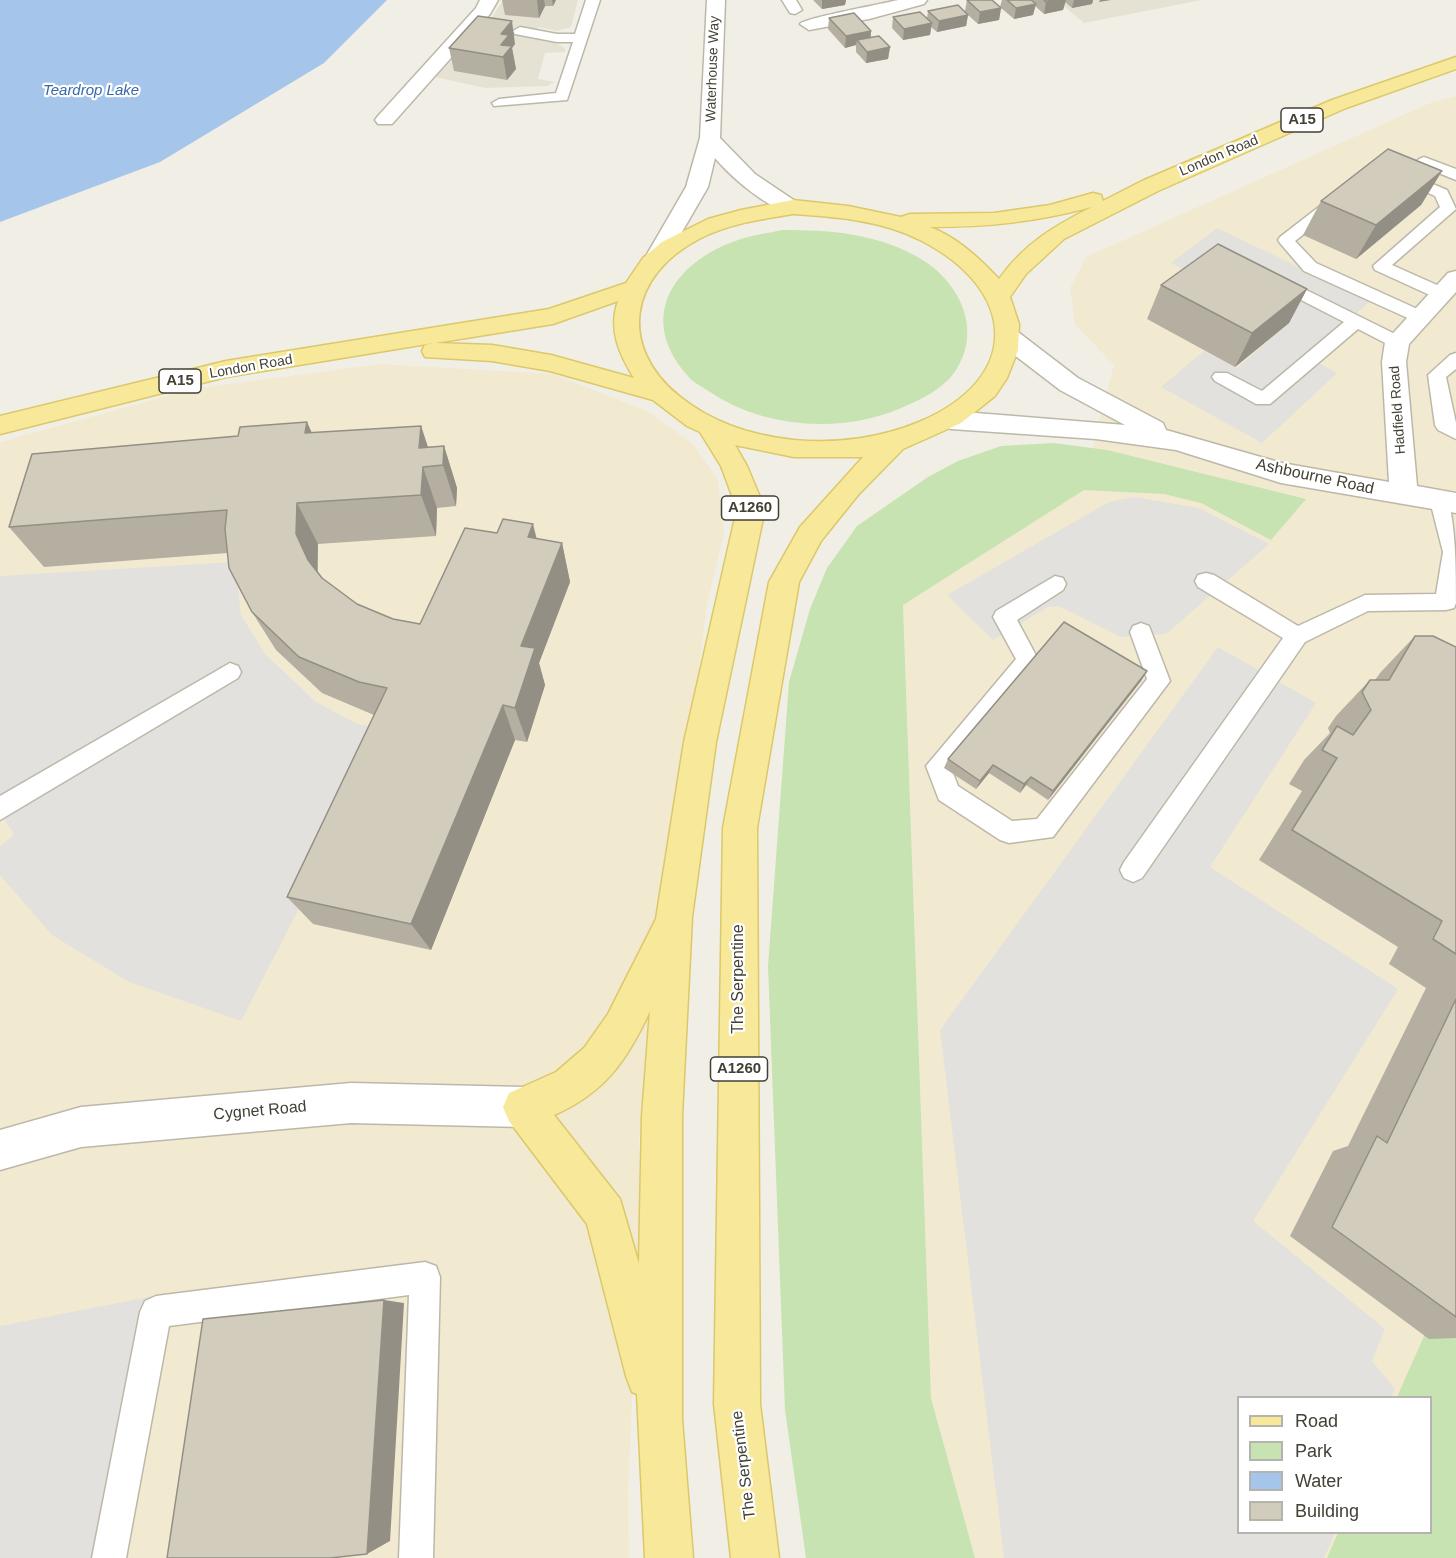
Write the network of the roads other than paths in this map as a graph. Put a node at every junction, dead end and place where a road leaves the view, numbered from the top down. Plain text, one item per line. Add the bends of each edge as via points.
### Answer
1 (489, 0) edge
2 (593, 0) edge
3 (716, 0) edge
4 (918, 0) edge
5 (792, 5) edge
6 (809, 24) junction
7 (520, 31) dead end
8 (580, 38) junction
9 (819, 42) dead end
10 (1456, 63) edge
11 (499, 103) dead end
12 (416, 113) dead end
13 (710, 138) junction
14 (1424, 162) edge
15 (1380, 174) edge
16 (1456, 176) edge
17 (1150, 186) junction
18 (1352, 189) edge
19 (794, 207) junction
20 (899, 222) junction
21 (657, 256) junction
22 (1256, 270) edge
23 (1448, 285) edge
24 (633, 288) junction
25 (999, 296) junction
26 (1418, 316) junction
27 (1356, 321) junction
28 (1009, 338) junction
29 (1397, 342) junction
30 (363, 349) junction
31 (1456, 359) edge
32 (1221, 377) dead end
33 (658, 393) junction
34 (951, 420) junction
35 (0, 425) edge
36 (711, 428) junction
37 (1456, 432) edge
38 (1177, 441) junction
39 (893, 443) junction
40 (1404, 495) junction
41 (1448, 502) edge
42 (1206, 580) dead end
43 (1055, 584) dead end
44 (1141, 632) dead end
45 (1297, 636) junction
46 (230, 672) dead end
47 (0, 809) edge
48 (1133, 870) dead end
49 (674, 917) junction
50 (523, 1107) junction
51 (0, 1150) edge
52 (659, 1419) junction
53 (108, 1558) edge
54 (416, 1558) edge
55 (669, 1558) edge
56 (756, 1558) edge

1 - 12 street via 390,115
2 - 8 lane
3 - 13 street, Waterhouse Way
4 - 6 street via 869,14
5 - 6 street
6 - 9 street
7 - 8 lane
8 - 11 lane via 562,97
10 - 17 main road, London Road / A15 via 1339,104
13 - 19 street, Waterhouse Way via 746,180
13 - 21 street, Waterhouse Way via 697,187
14 - 16 lane
15 - 23 lane via 1401,176 1441,193 1449,208 1381,266
17 - 20 main road, London Road / A15 via 1051,211 994,220
17 - 25 main road, London Road / A15 via 1056,234 1018,269
18 - 26 lane via 1286,240 1310,267
19 - 20 main road via 847,210
19 - 21 main road via 741,215 695,231
20 - 25 main road via 941,240 976,265
21 - 24 main road
22 - 27 lane
23 - 26 street, Hadfield Road
24 - 30 main road, London Road / A15 via 553,316
24 - 33 main road via 625,322 633,358
25 - 28 main road via 1007,316
26 - 29 street, Hadfield Road
27 - 29 lane
27 - 32 lane via 1263,400
28 - 34 main road via 1002,368 982,396
28 - 38 street, Ashbourne Road via 1069,384
29 - 40 street, Hadfield Road via 1394,362
30 - 33 main road, London Road / A15 via 492,353 551,363
30 - 35 main road, London Road / A15 via 226,369
31 - 37 lane via 1437,375 1445,425
33 - 36 main road
34 - 38 street, Ashbourne Road via 1096,430
34 - 39 main road
36 - 39 main road via 769,445 832,451
36 - 49 main road, A1260 via 734,466 751,509 700,742
38 - 40 street, Ashbourne Road via 1281,473
39 - 56 main road, The Serpentine / A1260 via 810,534 784,582 740,828 737,1404
40 - 41 street, Ashbourne Road
41 - 45 lane via 1453,552 1446,602 1365,603
42 - 45 lane
43 - 44 lane via 1004,617 1028,661 938,766 948,793 1009,832 1044,829 1159,681
45 - 48 lane
46 - 47 lane
49 - 50 main road via 611,1046 584,1076 560,1092
49 - 52 main road, A1260 via 662,1116
50 - 51 street, Cygnet Road via 339,1104 81,1127
50 - 52 main road via 605,1214
52 - 55 main road, A1260
53 - 54 lane via 156,1312 425,1277

